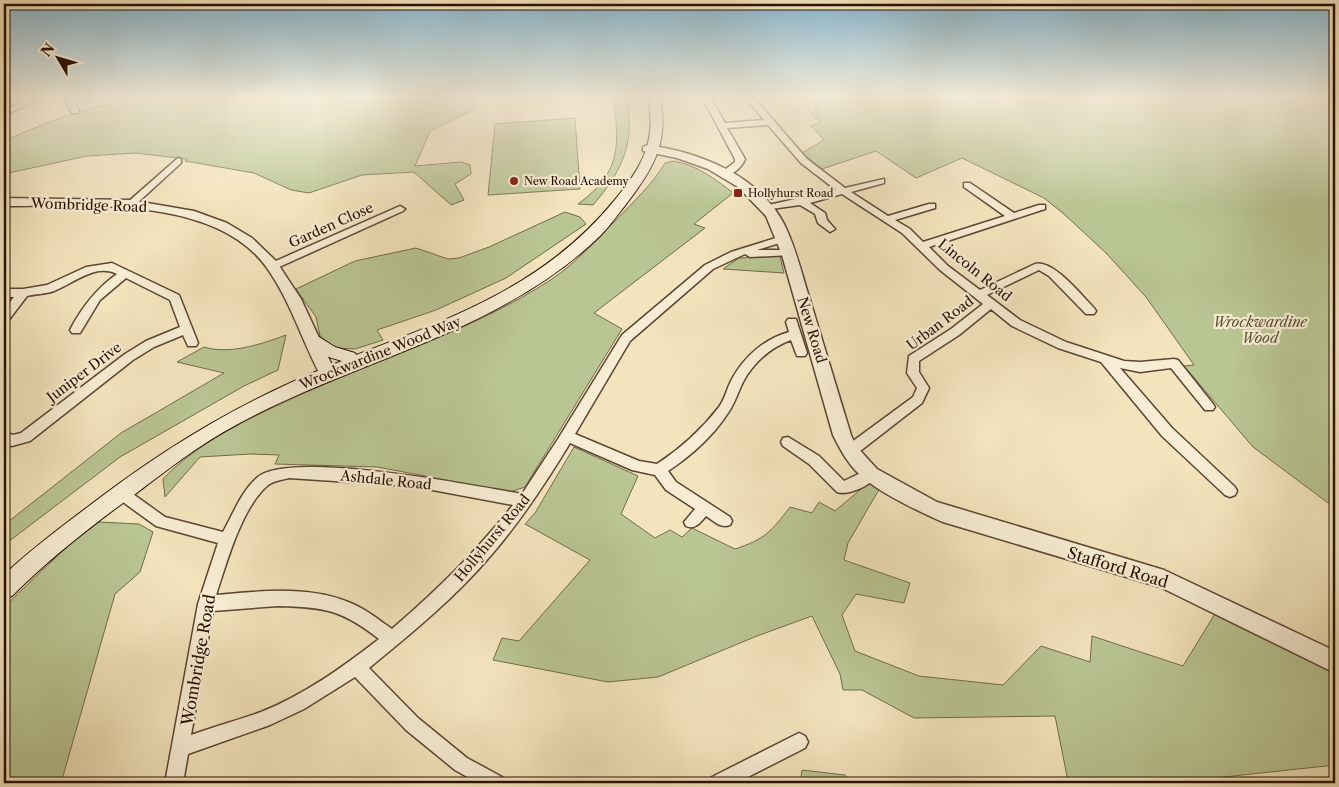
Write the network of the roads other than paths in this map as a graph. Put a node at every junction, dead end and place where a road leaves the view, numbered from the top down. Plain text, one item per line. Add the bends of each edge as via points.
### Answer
1 (651, 134) edge
2 (655, 134) edge
3 (727, 134) edge
4 (781, 134) edge
5 (650, 149) junction
6 (178, 161) dead end
7 (725, 174) junction
8 (881, 181) dead end
9 (967, 185) dead end
10 (843, 190) junction
11 (4, 202) edge
12 (802, 202) junction
13 (131, 204) junction
14 (932, 206) dead end
15 (767, 208) junction
16 (1042, 208) dead end
17 (400, 209) dead end
18 (1013, 217) junction
19 (888, 219) junction
20 (830, 229) dead end
21 (785, 246) junction
22 (922, 246) junction
23 (273, 266) junction
24 (126, 274) junction
25 (4, 293) edge
26 (23, 293) junction
27 (980, 294) junction
28 (290, 296) junction
29 (991, 303) junction
30 (1090, 311) dead end
31 (4, 318) edge
32 (792, 322) dead end
33 (186, 329) junction
34 (76, 330) dead end
35 (796, 336) junction
36 (313, 341) junction
37 (192, 344) dead end
38 (801, 353) dead end
39 (349, 357) junction
40 (1105, 359) junction
41 (321, 371) junction
42 (1209, 407) dead end
43 (567, 436) junction
44 (4, 437) edge
45 (788, 442) dead end
46 (850, 451) junction
47 (659, 470) junction
48 (871, 474) junction
49 (895, 487) joint
50 (1230, 491) dead end
51 (121, 493) junction
52 (252, 493) joint
53 (525, 501) junction
54 (704, 509) junction
55 (725, 521) dead end
56 (691, 522) dead end
57 (227, 539) junction
58 (34, 559) junction
59 (4, 589) edge
60 (206, 604) junction
61 (392, 639) junction
62 (1335, 662) edge
63 (357, 667) junction
64 (799, 742) dead end
65 (182, 747) junction
66 (174, 783) edge
67 (496, 783) edge
68 (718, 783) edge

1 - 5 main road, Wrockwardine Wood Way
2 - 5 main road, Wrockwardine Wood Way
3 - 7 street via 740,159
4 - 10 street, Lincoln Road via 795,152
5 - 7 street, New Road via 684,156
5 - 39 main road, Wrockwardine Wood Way via 622,194 602,216 580,238 521,284 462,313
5 - 41 main road, Wrockwardine Wood Way via 639,178 609,218 584,243 533,282 454,323
6 - 13 street
7 - 15 street, New Road via 740,182
8 - 10 street
9 - 18 street
10 - 12 street
10 - 19 street, Lincoln Road
11 - 13 street, Wombridge Road
12 - 15 street
12 - 20 street via 820,213 822,221
13 - 23 street, Wombridge Road via 199,217 230,230 248,241
14 - 19 street
15 - 21 street, New Road
16 - 18 street
17 - 23 street, Garden Close
18 - 22 street
19 - 22 street, Lincoln Road
21 - 43 street, Hollyhurst Road via 735,254 709,267 626,338
21 - 46 street, New Road via 842,435
22 - 27 street, Lincoln Road via 944,268
23 - 28 street, Wombridge Road
24 - 26 street via 112,268 90,269 50,288
24 - 33 street via 175,298
24 - 34 street via 98,294
25 - 26 street
26 - 31 street
27 - 29 street, Lincoln Road
27 - 30 street via 1039,266 1053,273
28 - 36 street, Wombridge Road
28 - 41 street, Wombridge Road via 288,302
29 - 40 street, Lincoln Road via 1035,334
29 - 46 street, Urban Road via 955,332 913,359 913,373 923,388 918,400
32 - 35 street
33 - 37 street
33 - 44 street, Juniper Drive via 129,357 25,437 12,441
35 - 38 street
35 - 47 street via 785,337 769,345 745,368 722,412 678,458
36 - 39 main road via 329,351
36 - 41 street, Wombridge Road
39 - 41 main road, Wrockwardine Wood Way
40 - 42 street, Lincoln Road via 1140,367 1174,364
40 - 50 street via 1214,483
41 - 51 main road, Wrockwardine Wood Way via 222,424
41 - 58 main road, Wrockwardine Wood Way via 242,405 154,460 65,527 39,549
43 - 47 street via 637,466
43 - 53 street, Hollyhurst Road
45 - 48 street via 814,460 842,488
46 - 48 street, New Road
47 - 54 street via 671,486
48 - 49 street, New Road
49 - 62 street, Stafford Road via 950,516 1164,579
51 - 57 street via 161,522
51 - 58 main road, Wrockwardine Wood Way
52 - 53 street, Ashdale Road via 264,480 289,472 411,480
52 - 57 street, Wombridge Road
53 - 61 street, Hollyhurst Road via 487,549
54 - 55 street
54 - 56 street
57 - 60 street, Wombridge Road
58 - 59 main road, Wrockwardine Wood Way
60 - 61 street via 265,599 329,604 361,616
60 - 65 street, Wombridge Road
61 - 63 street, Hollyhurst Road
63 - 65 street, Hollyhurst Road via 298,704
63 - 67 street via 412,724 461,764
64 - 68 street
65 - 66 street, Wombridge Road

